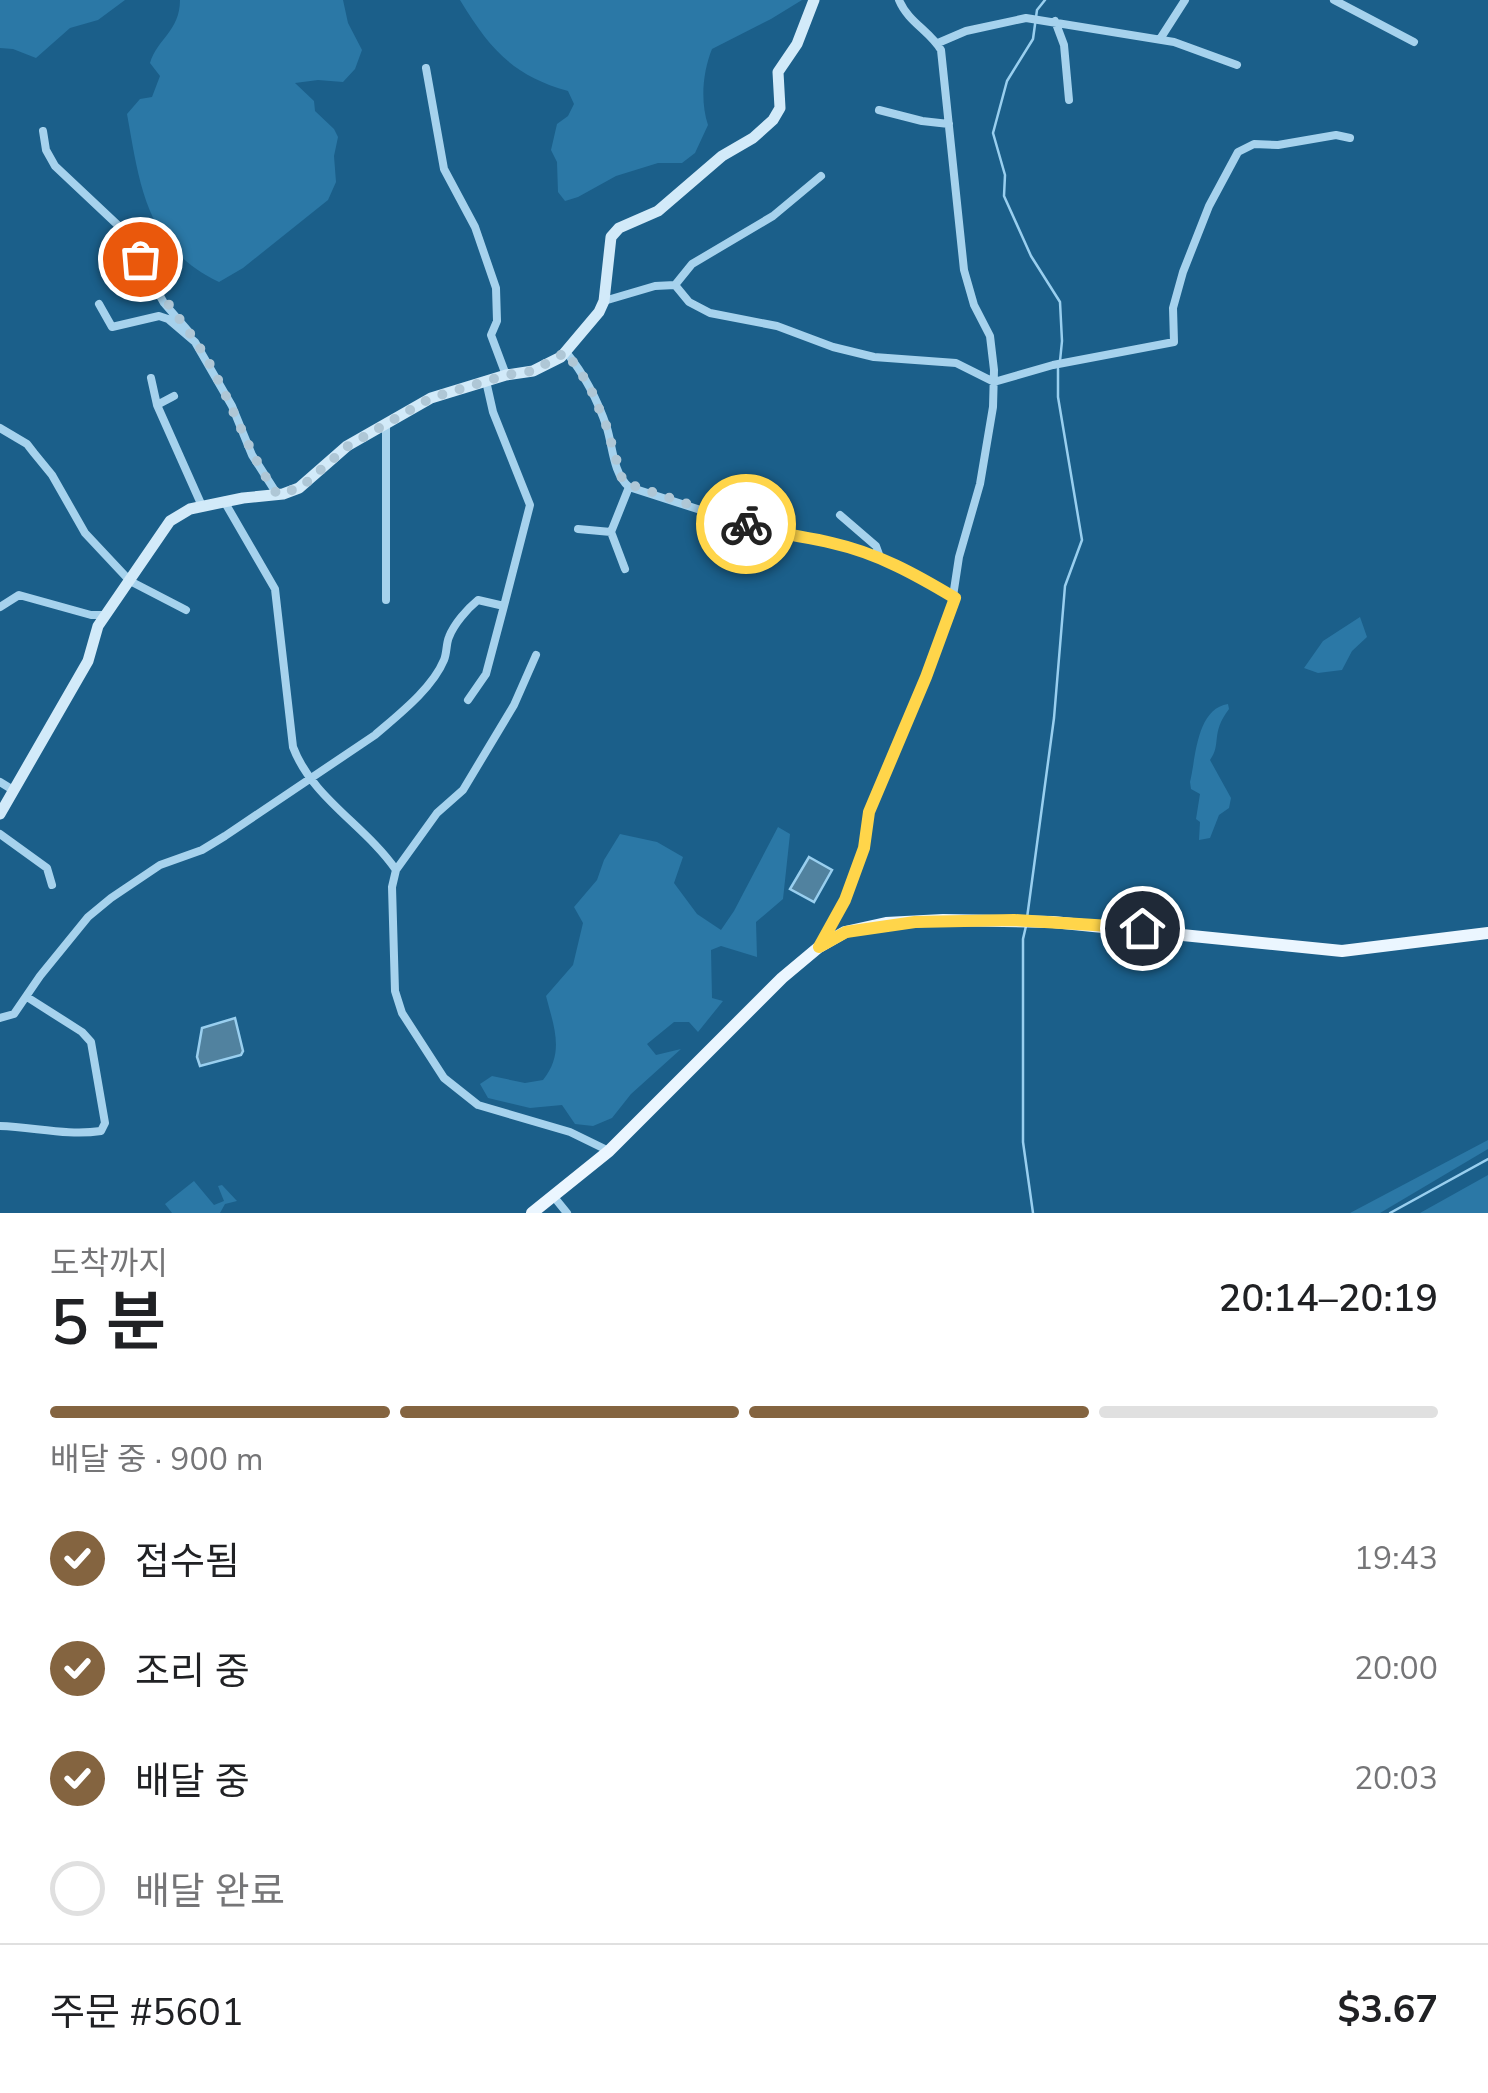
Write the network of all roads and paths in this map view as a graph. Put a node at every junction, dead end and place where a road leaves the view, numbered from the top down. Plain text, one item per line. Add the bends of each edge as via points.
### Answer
1 (814, 0) edge
2 (899, 0) edge
3 (1185, 0) edge
4 (1334, 0) edge
5 (1055, 21) junction
6 (1160, 39) junction
7 (1414, 42) dead end
8 (938, 43) junction
9 (1237, 65) dead end
10 (426, 68) dead end
11 (1069, 100) dead end
12 (879, 110) dead end
13 (949, 124) junction
14 (42, 131) dead end
15 (1350, 138) dead end
16 (821, 176) dead end
17 (676, 285) junction
18 (604, 300) junction
19 (99, 304) dead end
20 (195, 342) junction
21 (566, 352) junction
22 (506, 375) junction
23 (150, 378) dead end
24 (486, 380) junction
25 (994, 382) junction
26 (174, 396) dead end
27 (157, 405) junction
28 (386, 425) junction
29 (0, 428) edge
30 (629, 487) junction
31 (277, 494) junction
32 (224, 501) junction
33 (202, 506) junction
34 (840, 515) dead end
35 (578, 528) dead end
36 (611, 532) junction
37 (880, 557) junction
38 (625, 569) dead end
39 (130, 582) junction
40 (955, 598) junction
41 (386, 600) dead end
42 (504, 606) junction
43 (0, 607) edge
44 (186, 610) dead end
45 (105, 616) junction
46 (536, 655) dead end
47 (468, 700) dead end
48 (310, 780) junction
49 (0, 782) edge
50 (13, 790) junction
51 (0, 814) edge
52 (0, 834) edge
53 (396, 870) junction
54 (52, 885) dead end
55 (1488, 933) edge
56 (819, 947) junction
57 (27, 997) junction
58 (0, 1018) edge
59 (0, 1126) edge
60 (609, 1150) junction
61 (554, 1196) junction
62 (532, 1213) edge
63 (567, 1213) edge

1 - 18 street via 778,72 780,108 773,120 658,210 619,228 609,249
2 - 8 street via 914,24
3 - 6 street
4 - 7 street
5 - 6 street
5 - 8 street via 1004,21
5 - 11 street
6 - 9 street
8 - 13 street
10 - 22 street via 444,170 475,227 496,288 498,322 491,335
12 - 13 street
13 - 25 street via 964,270 990,336
14 - 20 street via 55,166 123,230
15 - 25 street via 1254,144 1238,152 1183,272 1173,308 1174,342
16 - 17 street via 774,216 692,264
17 - 18 street
17 - 25 street via 689,302 710,312 874,356 956,363
18 - 21 street
19 - 20 street via 112,327 159,316
20 - 31 street
21 - 22 street via 533,371
21 - 30 street via 589,385
22 - 24 street
23 - 27 street
24 - 28 street via 431,398
24 - 42 street via 530,505
25 - 40 street
26 - 27 street
27 - 33 street
28 - 31 street via 348,446 300,488
28 - 41 street
29 - 39 street via 34,452 85,534
30 - 36 street
30 - 37 street via 769,532
31 - 32 street
32 - 33 street
32 - 48 street via 275,589 293,747
33 - 39 street via 170,521
34 - 37 street
35 - 36 street
36 - 38 street
37 - 40 street
39 - 44 street
39 - 45 street
40 - 56 street via 869,812 845,900
42 - 47 street via 486,674
42 - 48 street via 472,604 425,686 375,735
43 - 45 street via 19,595
45 - 50 street via 88,662
46 - 53 street via 463,790 437,812
48 - 53 street
48 - 57 street via 202,850 160,865 111,898 88,917
49 - 50 street
50 - 51 street
52 - 54 street via 47,868
53 - 60 street via 396,991 402,1013 444,1078 478,1105
55 - 56 main road via 1342,950 1094,923 944,920 886,923 846,932
56 - 60 main road
57 - 58 street via 14,1014
57 - 59 street via 91,1042 105,1124 91,1132
60 - 61 main road
61 - 62 main road
61 - 63 street

